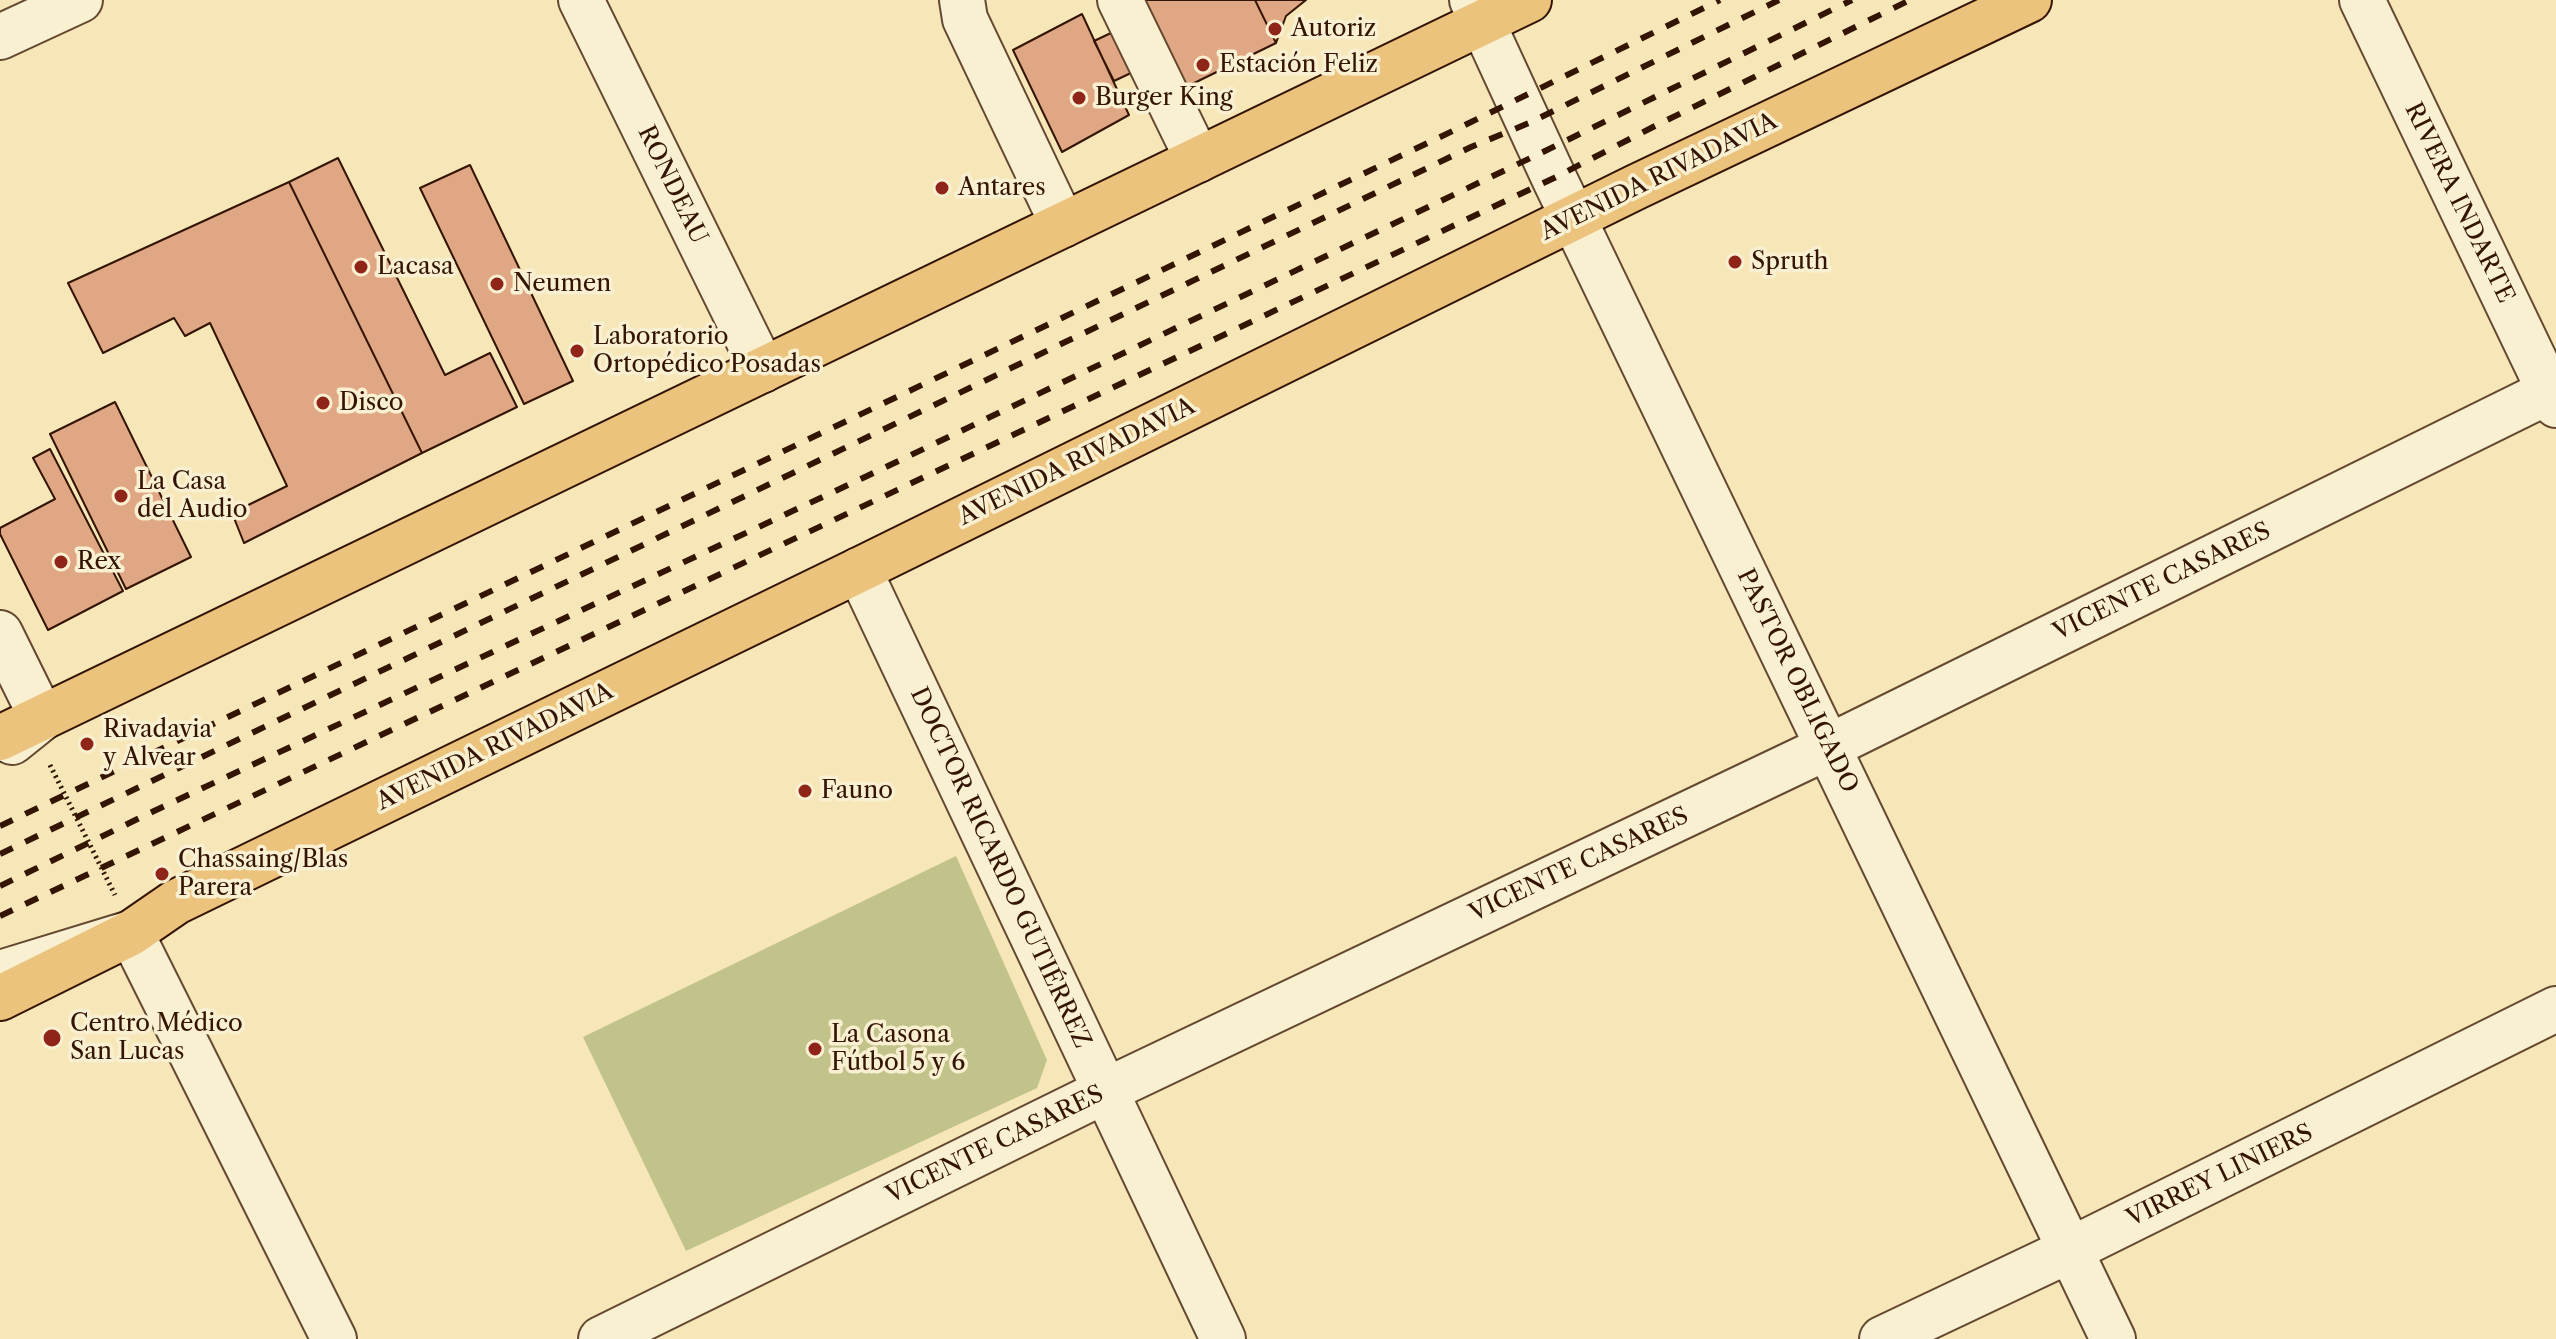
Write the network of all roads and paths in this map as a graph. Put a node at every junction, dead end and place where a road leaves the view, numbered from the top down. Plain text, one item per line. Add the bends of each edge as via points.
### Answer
1 (80, 0) edge
2 (581, 0) edge
3 (962, 0) edge
4 (1120, 0) edge
5 (1529, 0) edge
6 (2029, 0) edge
7 (2362, 0) edge
8 (1478, 11) edge
9 (0, 37) edge
10 (1198, 160) junction
11 (1574, 217) junction
12 (1063, 225) junction
13 (763, 370) junction
14 (2554, 395) edge
15 (859, 570) junction
16 (0, 633) edge
17 (42, 718) junction
18 (0, 738) edge
19 (1828, 747) junction
20 (0, 752) edge
21 (62, 758) dead end
22 (131, 933) junction
23 (0, 973) edge
24 (0, 998) edge
25 (2556, 1009) edge
26 (1105, 1091) junction
27 (2070, 1250) junction
28 (334, 1339) edge
29 (601, 1339) edge
30 (1223, 1339) edge
31 (1882, 1339) edge
32 (2113, 1339) edge

1 - 9 street
2 - 13 street, RONDEAU
3 - 12 street via 965,19
4 - 10 street
5 - 8 main road
6 - 11 main road, AVENIDA RIVADAVIA
7 - 14 street, RIVERA INDARTE
8 - 10 main road
8 - 11 street, PASTOR OBLIGADO
10 - 12 main road
11 - 15 main road, AVENIDA RIVADAVIA
11 - 19 street, PASTOR OBLIGADO
12 - 13 main road
13 - 17 main road
14 - 19 street, VICENTE CASARES
15 - 22 main road, AVENIDA RIVADAVIA via 176,902
15 - 26 street, DOCTOR RICARDO GUTIÉRREZ
16 - 17 street
17 - 18 main road
17 - 20 street
19 - 26 street, VICENTE CASARES
19 - 27 street, PASTOR OBLIGADO
21 - 22 path via 50,764
22 - 23 street
22 - 24 main road, AVENIDA RIVADAVIA
22 - 28 street
25 - 27 street, VIRREY LINIERS
26 - 29 street, VICENTE CASARES
26 - 30 street, DOCTOR RICARDO GUTIÉRREZ
27 - 31 street, VIRREY LINIERS
27 - 32 street, PASTOR OBLIGADO

